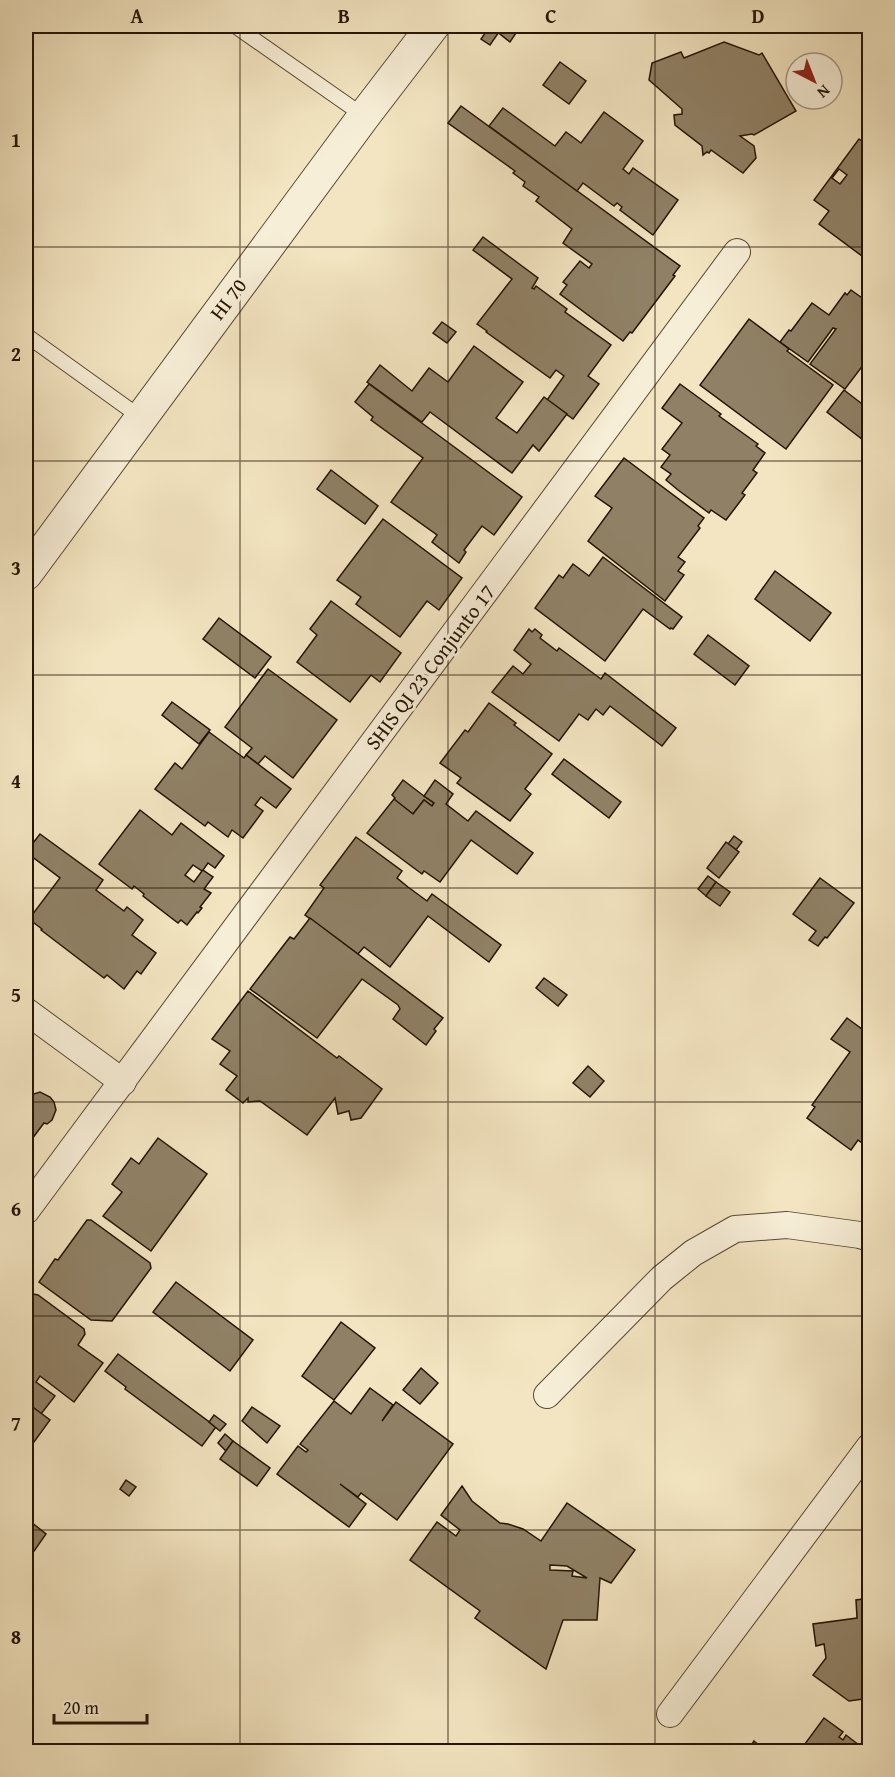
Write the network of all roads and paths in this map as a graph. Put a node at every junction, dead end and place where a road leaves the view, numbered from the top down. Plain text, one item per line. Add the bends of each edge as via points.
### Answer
1 (235, 26) edge
2 (433, 26) edge
3 (364, 117) junction
4 (737, 252) dead end
5 (26, 335) edge
6 (140, 417) junction
7 (26, 574) edge
8 (26, 1011) edge
9 (123, 1082) junction
10 (26, 1211) edge
11 (870, 1238) edge
12 (547, 1395) dead end
13 (870, 1446) edge
14 (670, 1714) dead end

1 - 3 lane
2 - 3 street, HI 70
3 - 6 street, HI 70
4 - 9 street, SHIS QI 23 Conjunto 17
5 - 6 lane
6 - 7 street, HI 70
8 - 9 street
9 - 10 street, SHIS QI 23 Conjunto 17
11 - 12 street via 788,1225 735,1229 693,1253 662,1278
13 - 14 street

